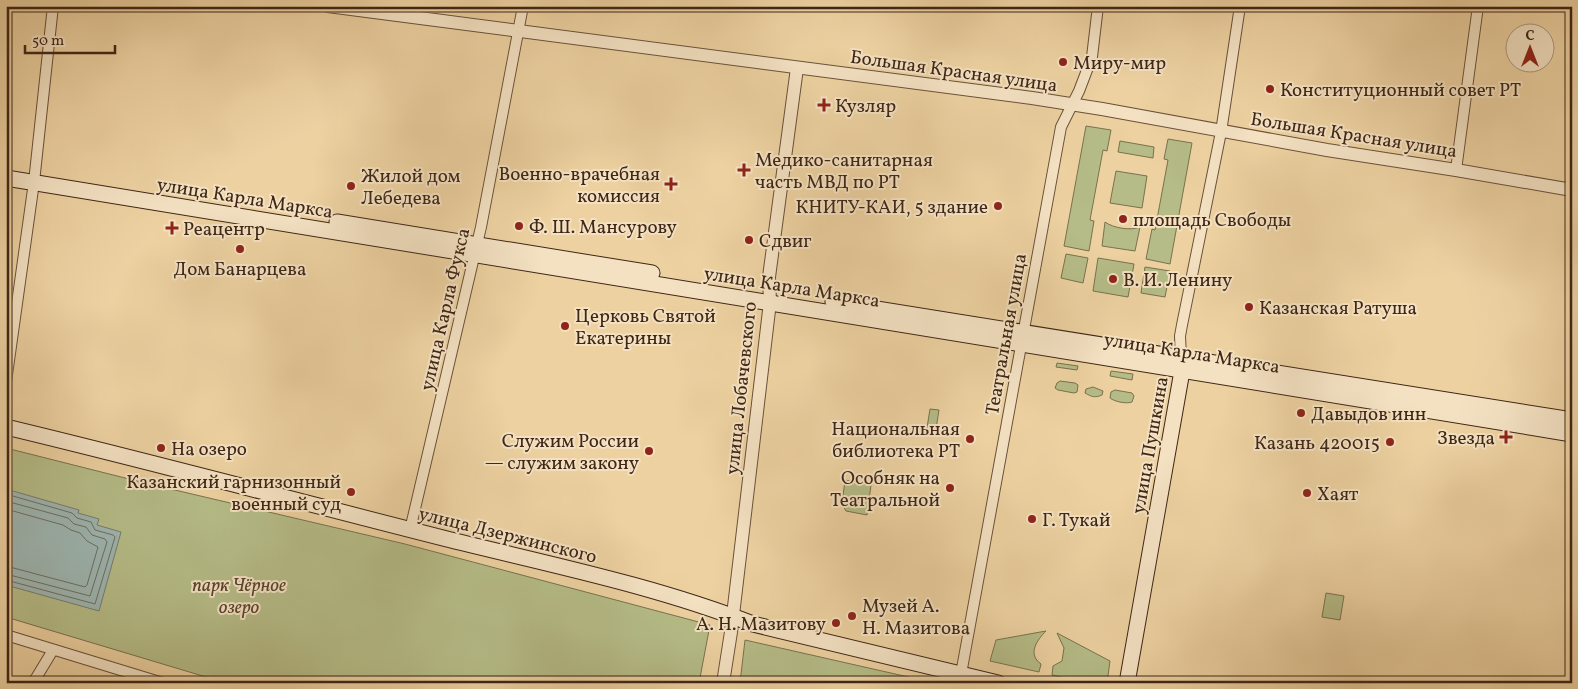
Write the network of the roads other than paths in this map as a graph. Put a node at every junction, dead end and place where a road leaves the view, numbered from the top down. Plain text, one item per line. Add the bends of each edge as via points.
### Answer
1 (54, 6) edge
2 (328, 6) edge
3 (523, 6) edge
4 (1098, 6) edge
5 (1240, 6) edge
6 (1478, 6) edge
7 (518, 31) junction
8 (797, 68) junction
9 (1072, 104) junction
10 (1221, 132) junction
11 (6, 169) edge
12 (1456, 170) junction
13 (6, 178) edge
14 (34, 178) junction
15 (1572, 190) edge
16 (476, 250) junction
17 (769, 297) junction
18 (1022, 338) junction
19 (1182, 364) junction
20 (6, 382) edge
21 (1572, 420) edge
22 (6, 427) edge
23 (1572, 434) edge
24 (410, 530) junction
25 (732, 616) junction
26 (6, 635) edge
27 (53, 650) junction
28 (961, 674) junction
29 (33, 683) edge
30 (162, 683) edge
31 (723, 683) edge
32 (998, 683) edge
33 (1127, 683) edge

1 - 14 street
2 - 7 street, Большая Красная улица
3 - 7 street, улица Карла Фукса
4 - 9 street, Театральная улица via 1092,57
5 - 10 street, улица Пушкина
6 - 12 street
7 - 8 street, Большая Красная улица
7 - 16 street, улица Карла Фукса
8 - 9 street, Большая Красная улица
8 - 17 street, улица Лобачевского
9 - 10 street, Большая Красная улица
9 - 18 street, Театральная улица via 1061,127
10 - 12 street, Большая Красная улица
10 - 19 street, улица Пушкина via 1180,336
11 - 14 main road, улица Карла Маркса
12 - 15 street, Большая Красная улица
13 - 14 main road, улица Карла Маркса
14 - 16 main road, улица Карла Маркса
14 - 20 street
16 - 17 main road, улица Карла Маркса
16 - 24 street, улица Карла Фукса
17 - 18 main road, улица Карла Маркса
17 - 25 street, улица Лобачевского
18 - 19 main road, улица Карла Маркса
18 - 28 street, Театральная улица
19 - 21 main road, улица Карла Маркса
19 - 23 main road, улица Карла Маркса
19 - 33 main road, улица Пушкина
22 - 24 main road, улица Дзержинского
24 - 25 main road, улица Дзержинского via 656,591
25 - 28 main road, улица Дзержинского via 753,624
25 - 31 street, улица Лобачевского
26 - 27 street
27 - 29 street
27 - 30 street
28 - 32 main road, улица Дзержинского

